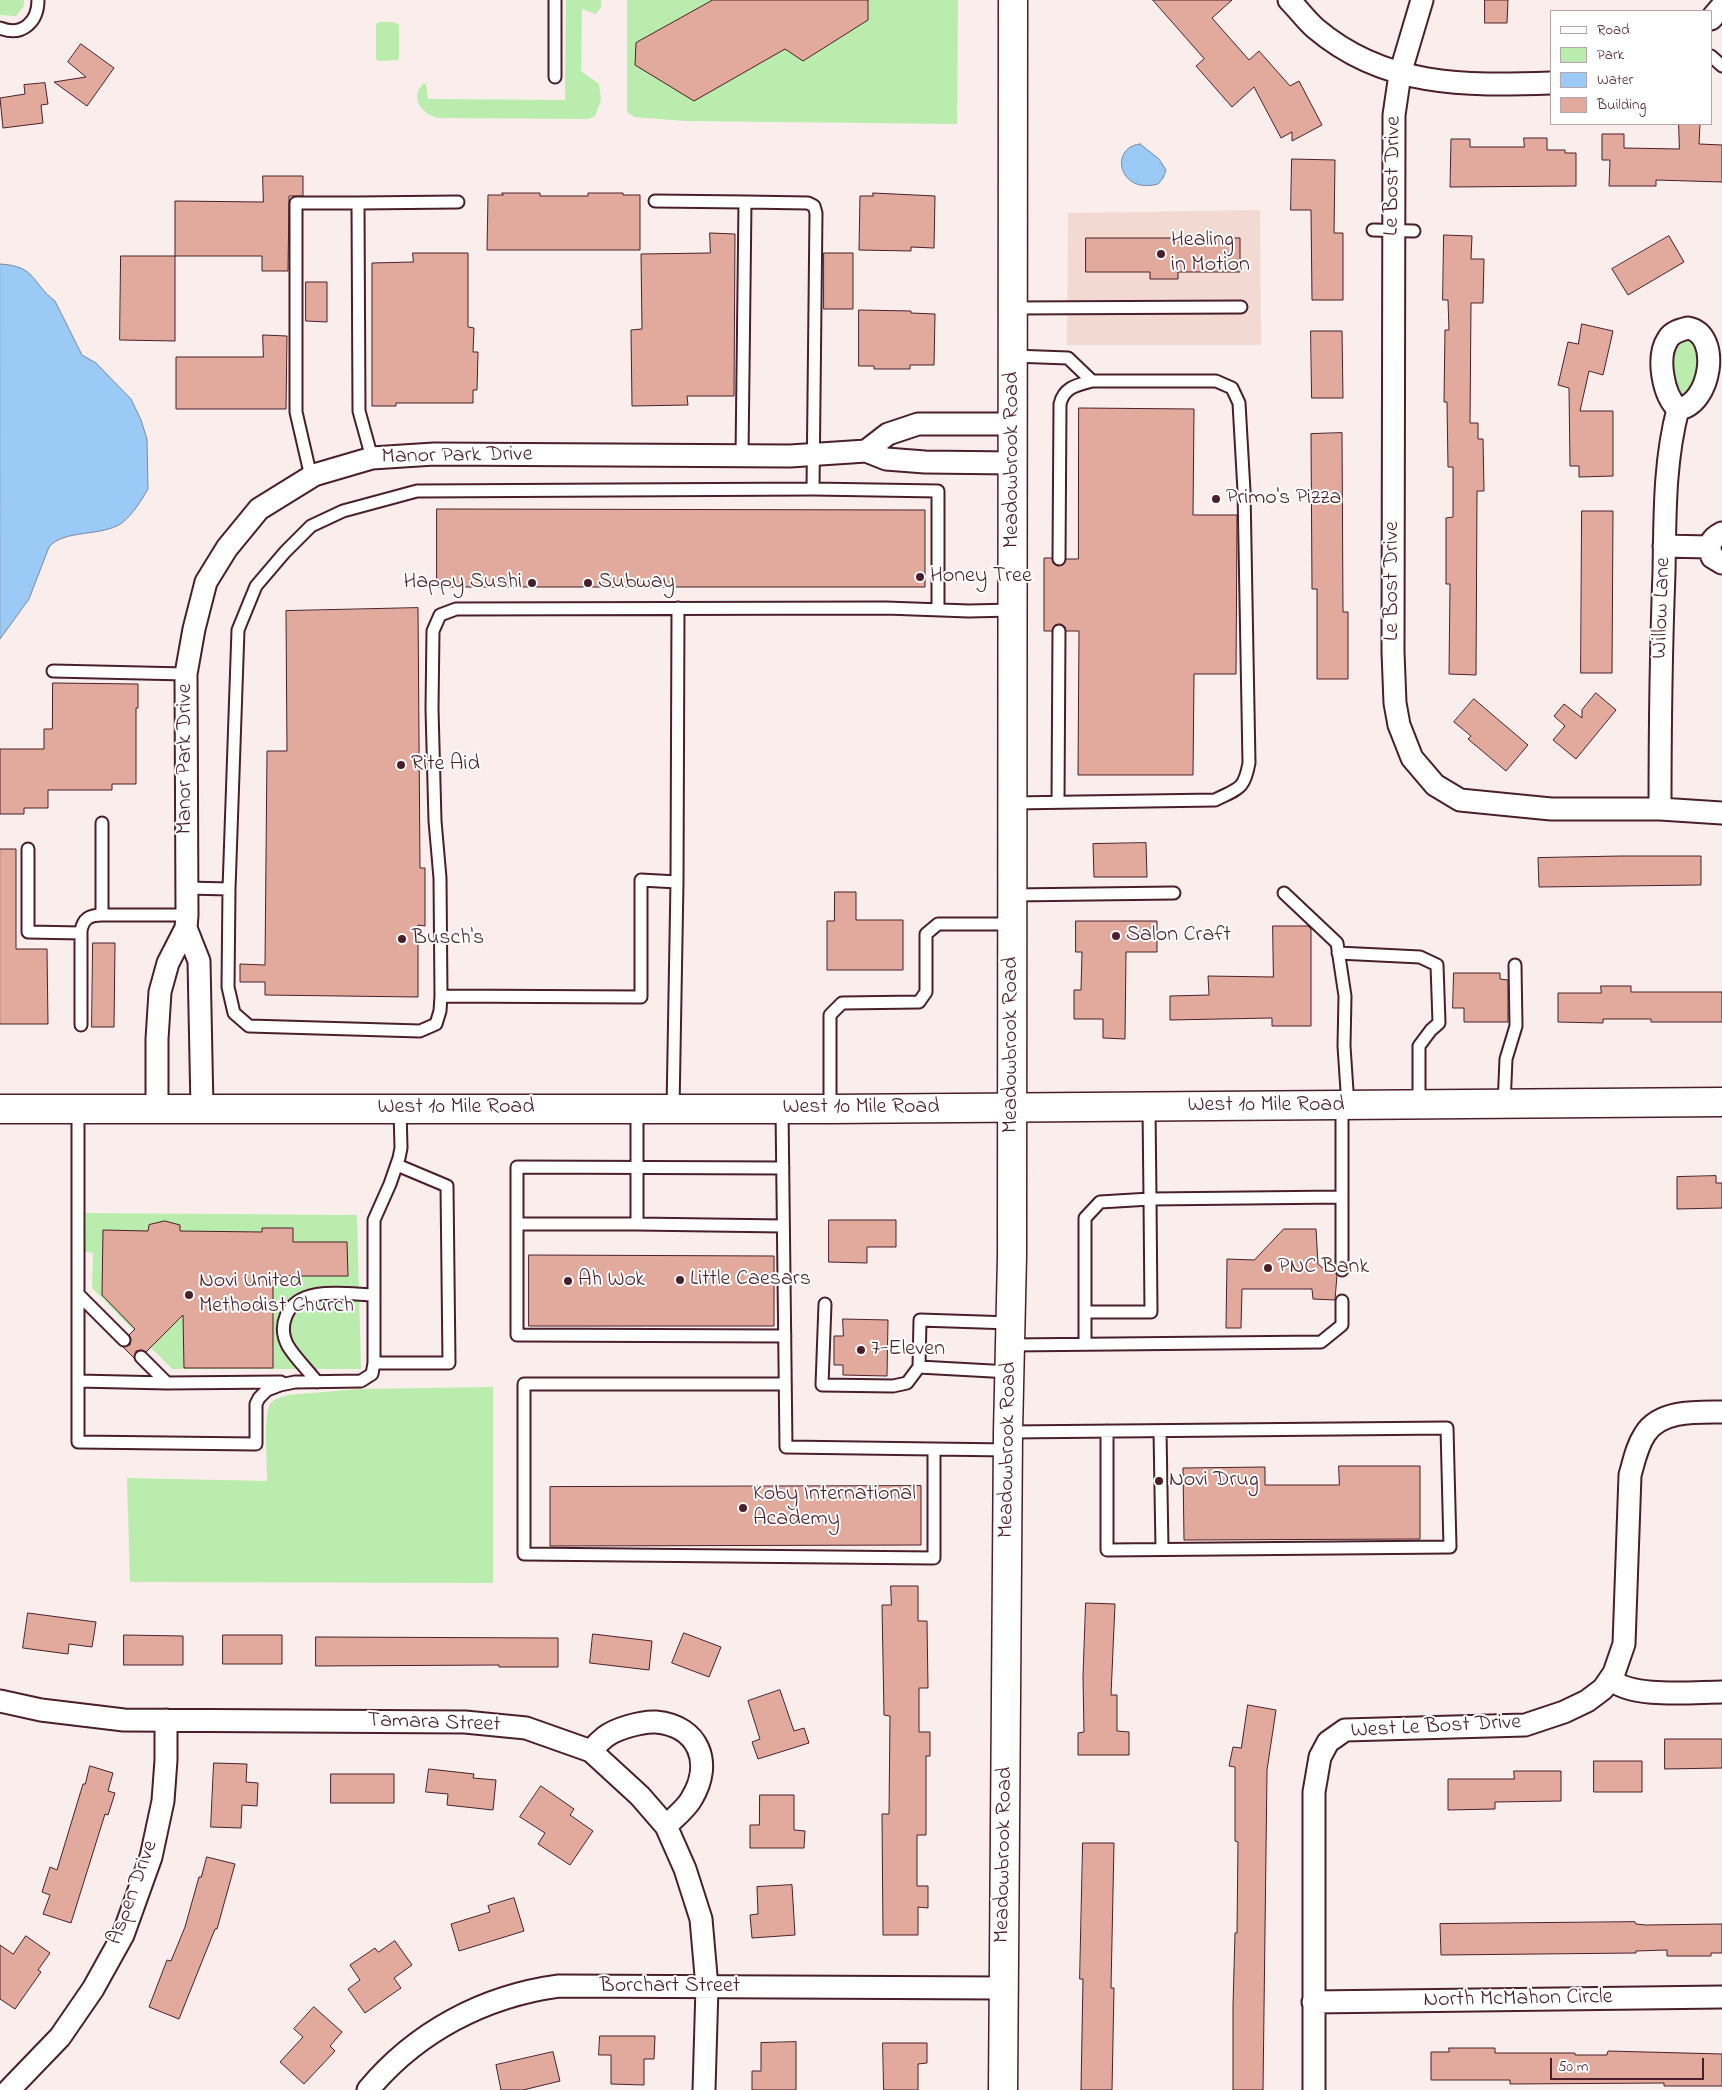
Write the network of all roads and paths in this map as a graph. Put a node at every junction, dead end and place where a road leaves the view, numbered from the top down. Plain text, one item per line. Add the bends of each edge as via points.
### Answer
1 (38, 0) edge
2 (555, 0) edge
3 (1013, 0) edge
4 (1289, 0) edge
5 (1422, 0) edge
6 (1722, 6) edge
7 (1712, 18) edge
8 (0, 28) edge
9 (1712, 57) edge
10 (1722, 66) edge
11 (1400, 74) junction
12 (555, 77) dead end
13 (1550, 83) edge
14 (655, 201) dead end
15 (458, 202) dead end
16 (745, 202) junction
17 (358, 203) junction
18 (1383, 230) junction
19 (1414, 231) dead end
20 (1242, 307) dead end
21 (1013, 308) junction
22 (1013, 356) junction
23 (1092, 381) junction
24 (1678, 409) dead end
25 (1013, 424) junction
26 (866, 451) junction
27 (814, 454) junction
28 (742, 456) junction
29 (372, 458) junction
30 (1012, 463) junction
31 (311, 477) junction
32 (813, 489) junction
33 (1664, 546) junction
34 (1718, 548) edge
35 (1059, 558) dead end
36 (678, 608) junction
37 (938, 610) junction
38 (1012, 610) junction
39 (1059, 631) dead end
40 (53, 671) dead end
41 (186, 674) junction
42 (1058, 802) junction
43 (1012, 803) junction
44 (1660, 809) junction
45 (1722, 813) edge
46 (102, 822) dead end
47 (28, 849) dead end
48 (677, 882) junction
49 (187, 888) junction
50 (229, 889) junction
51 (1174, 892) dead end
52 (1284, 893) dead end
53 (1012, 895) junction
54 (102, 915) junction
55 (186, 921) junction
56 (1012, 924) junction
57 (81, 933) junction
58 (1338, 954) junction
59 (1515, 965) dead end
60 (441, 996) junction
61 (81, 1025) dead end
62 (1722, 1102) edge
63 (1504, 1104) junction
64 (1419, 1105) junction
65 (1149, 1106) junction
66 (1345, 1106) junction
67 (0, 1108) edge
68 (78, 1108) junction
69 (157, 1108) junction
70 (202, 1108) junction
71 (400, 1108) junction
72 (637, 1108) junction
73 (1011, 1108) junction
74 (673, 1109) junction
75 (782, 1109) junction
76 (830, 1109) junction
77 (397, 1165) junction
78 (637, 1166) junction
79 (783, 1168) junction
80 (1342, 1197) junction
81 (1150, 1199) junction
82 (517, 1224) junction
83 (637, 1224) junction
84 (783, 1226) junction
85 (1342, 1270) dead end
86 (78, 1294) junction
87 (373, 1295) junction
88 (1342, 1301) dead end
89 (825, 1304) dead end
90 (1085, 1312) junction
91 (1011, 1334) junction
92 (785, 1336) junction
93 (124, 1340) dead end
94 (1084, 1344) junction
95 (141, 1357) dead end
96 (374, 1363) junction
97 (919, 1368) junction
98 (1010, 1372) junction
99 (78, 1381) junction
100 (295, 1382) junction
101 (317, 1382) junction
102 (167, 1383) junction
103 (785, 1384) junction
104 (1722, 1412) edge
105 (1107, 1431) junction
106 (1160, 1431) junction
107 (1008, 1441) junction
108 (934, 1450) junction
109 (1162, 1549) junction
110 (1611, 1679) junction
111 (1722, 1692) edge
112 (0, 1701) edge
113 (166, 1720) junction
114 (591, 1751) junction
115 (666, 1826) junction
116 (707, 1987) junction
117 (1003, 1988) junction
118 (1722, 1997) edge
119 (1313, 2002) junction
120 (9, 2090) edge
121 (368, 2090) edge
122 (704, 2090) edge
123 (1003, 2090) edge
124 (1314, 2090) edge

1 - 8 lane via 38,10 28,26 14,31
2 - 12 lane
3 - 21 street, Meadowbrook Road
4 - 11 street via 1314,28 1346,51
5 - 11 street, Le Bost Drive
6 - 7 street
9 - 10 lane
11 - 13 street via 1456,83
11 - 18 street, Le Bost Drive
14 - 16 lane
15 - 17 lane
16 - 27 lane via 808,203 816,209
16 - 28 lane
17 - 29 lane via 359,411
17 - 31 lane via 296,203 296,412
18 - 19 lane
18 - 44 street, Le Bost Drive via 1395,703 1399,725 1412,758 1435,785 1460,800 1551,809
20 - 21 lane
21 - 22 street, Meadowbrook Road
22 - 23 lane via 1068,358
22 - 25 street, Meadowbrook Road
23 - 35 lane via 1068,389 1060,404
23 - 42 lane via 1216,381 1232,388 1239,403 1244,491 1249,762 1246,781 1215,800
24 - 33 street, Willow Lane via 1670,449
25 - 26 street via 918,424 888,434
25 - 30 street, Meadowbrook Road
26 - 27 street, Manor Park Drive
26 - 30 street, Manor Park Drive via 886,459
27 - 28 street, Manor Park Drive
27 - 32 lane
28 - 29 street, Manor Park Drive via 434,454
29 - 31 street, Manor Park Drive
30 - 38 street, Meadowbrook Road
31 - 41 street, Manor Park Drive via 259,509 227,548 206,582
32 - 37 lane via 938,491
32 - 50 lane via 417,491 343,510 311,526 256,586 238,630
33 - 34 street
33 - 44 street, Willow Lane
36 - 37 lane
36 - 48 lane
36 - 60 lane via 456,609 440,615 432,631 432,718 434,821 440,878
37 - 38 lane
38 - 43 street, Meadowbrook Road
39 - 42 lane
40 - 41 lane
41 - 49 street, Manor Park Drive
42 - 43 lane
43 - 53 street, Meadowbrook Road
44 - 45 street, Le Bost Drive
46 - 54 lane
47 - 57 lane via 28,932
48 - 60 lane via 641,880 642,997
48 - 74 lane
49 - 50 lane
49 - 55 street, Manor Park Drive
50 - 60 lane via 228,987 234,1013 249,1026 420,1031 436,1024
51 - 53 lane
52 - 58 lane via 1337,943
53 - 56 street, Meadowbrook Road
54 - 55 lane
54 - 57 lane via 88,917
55 - 69 street, Manor Park Drive via 160,992
55 - 70 street, Manor Park Drive via 199,961
56 - 73 street, Meadowbrook Road
56 - 76 lane via 938,924 926,934 926,992 919,1002 842,1003 830,1014
57 - 61 lane
58 - 64 lane via 1420,957 1437,966 1439,1023 1419,1046
58 - 66 lane via 1344,996
59 - 63 lane via 1516,1026 1506,1059
62 - 63 street, West 10 Mile Road
63 - 64 street, West 10 Mile Road
64 - 66 street, West 10 Mile Road
65 - 66 street, West 10 Mile Road
65 - 73 street, West 10 Mile Road
65 - 81 lane
66 - 80 lane
67 - 68 street, West 10 Mile Road
68 - 69 street, West 10 Mile Road
68 - 86 lane
69 - 70 street, West 10 Mile Road
70 - 71 street, West 10 Mile Road
71 - 72 street, West 10 Mile Road
71 - 77 lane
72 - 74 street, West 10 Mile Road
72 - 78 lane
73 - 76 street, West 10 Mile Road
73 - 91 street, Meadowbrook Road
74 - 75 street, West 10 Mile Road
75 - 76 street, West 10 Mile Road
75 - 79 lane
77 - 87 lane via 374,1220
77 - 96 lane via 447,1186 449,1363
78 - 79 lane
78 - 82 lane via 517,1167
78 - 83 lane
79 - 84 lane
80 - 81 lane
80 - 85 lane
81 - 90 lane via 1100,1202 1085,1218
81 - 90 lane via 1151,1312
82 - 83 lane
82 - 92 lane via 517,1335
83 - 84 lane
84 - 92 lane
86 - 93 lane
86 - 99 lane
87 - 96 lane
87 - 101 lane via 307,1296 288,1310 283,1323 288,1346
88 - 94 lane via 1342,1325 1321,1342
89 - 97 lane via 822,1385 893,1386 907,1382
90 - 94 lane
91 - 94 lane
91 - 97 lane via 920,1320
91 - 98 street, Meadowbrook Road
92 - 103 lane
95 - 102 lane
96 - 101 lane via 372,1374 361,1381
97 - 98 lane
98 - 107 street, Meadowbrook Road
99 - 100 lane via 78,1442 256,1444 256,1404 259,1398 274,1388
99 - 102 lane
100 - 101 lane
100 - 102 lane
103 - 108 lane via 786,1448
103 - 108 lane via 524,1384 524,1554 934,1558
104 - 110 street, West Le Bost Drive via 1688,1412 1662,1420 1645,1432 1638,1448 1630,1475 1624,1644
105 - 106 lane
105 - 107 lane
105 - 109 lane via 1107,1550
106 - 109 lane
106 - 109 lane via 1447,1428 1450,1547
107 - 108 lane
107 - 117 street, Meadowbrook Road
110 - 111 street via 1629,1689
110 - 119 street, West Le Bost Drive via 1587,1701 1525,1725 1344,1730 1328,1742 1320,1757 1314,1792
112 - 113 street, Tamara Street via 73,1715
113 - 114 street, Tamara Street via 465,1722 526,1728
113 - 120 street, Aspen Drive via 163,1801 151,1857 123,1935 93,1989 60,2037
114 - 115 street, Tamara Street via 640,1796
114 - 115 street via 606,1736 633,1725 654,1722 673,1725 693,1740 702,1755 702,1774 692,1799
115 - 116 street, Tamara Street via 685,1869 701,1919
116 - 117 street, Borchart Street
116 - 121 street, Borchart Street via 559,1986 535,1989 484,2004 421,2040 382,2073
116 - 122 street, Tamara Street
117 - 123 street, Meadowbrook Road
118 - 119 street, North McMahon Circle
119 - 124 street, West Le Bost Drive

